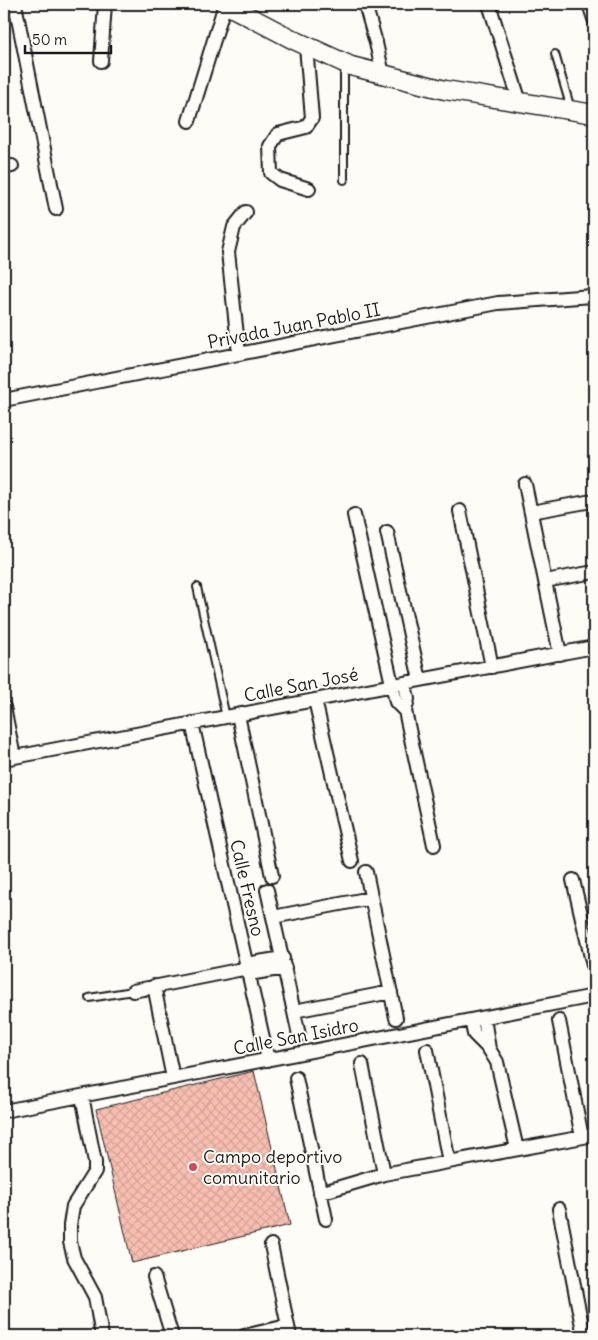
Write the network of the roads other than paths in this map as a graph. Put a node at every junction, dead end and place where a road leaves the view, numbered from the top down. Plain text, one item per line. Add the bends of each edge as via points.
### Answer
1 (15, 4) edge
2 (105, 4) edge
3 (225, 4) edge
4 (365, 4) edge
5 (489, 4) edge
6 (306, 46) junction
7 (554, 54) dead end
8 (101, 61) dead end
9 (347, 64) junction
10 (383, 74) junction
11 (520, 102) junction
12 (571, 110) junction
13 (594, 114) edge
14 (189, 121) dead end
15 (344, 180) dead end
16 (308, 189) dead end
17 (56, 209) dead end
18 (246, 212) dead end
19 (592, 296) dead end
20 (239, 354) junction
21 (4, 400) edge
22 (525, 484) dead end
23 (592, 501) dead end
24 (460, 511) dead end
25 (531, 512) junction
26 (354, 515) dead end
27 (387, 532) dead end
28 (594, 572) edge
29 (545, 581) junction
30 (197, 587) dead end
31 (594, 647) edge
32 (560, 654) junction
33 (492, 667) junction
34 (420, 680) junction
35 (399, 685) junction
36 (315, 700) junction
37 (4, 707) edge
38 (232, 716) junction
39 (192, 723) junction
40 (9, 758) edge
41 (434, 845) dead end
42 (352, 861) dead end
43 (366, 872) dead end
44 (272, 876) dead end
45 (573, 880) dead end
46 (268, 890) dead end
47 (371, 898) junction
48 (273, 918) junction
49 (284, 963) junction
50 (248, 969) junction
51 (594, 970) edge
52 (154, 986) junction
53 (133, 991) joint
54 (391, 992) junction
55 (594, 996) edge
56 (89, 998) dead end
57 (294, 1011) junction
58 (396, 1018) dead end
59 (477, 1019) junction
60 (559, 1020) dead end
61 (299, 1035) dead end
62 (427, 1050) dead end
63 (268, 1060) junction
64 (362, 1064) dead end
65 (172, 1078) junction
66 (296, 1078) dead end
67 (82, 1096) junction
68 (4, 1111) edge
69 (588, 1136) edge
70 (517, 1149) junction
71 (449, 1162) junction
72 (384, 1174) junction
73 (320, 1193) junction
74 (559, 1208) dead end
75 (326, 1219) dead end
76 (271, 1245) dead end
77 (154, 1278) dead end
78 (288, 1331) edge
79 (102, 1336) edge
80 (172, 1336) edge
81 (244, 1336) edge
82 (584, 1336) edge

1 - 17 street
2 - 8 street
3 - 6 main road
3 - 14 street
4 - 10 street
5 - 11 street
6 - 9 main road
6 - 16 street via 312,118 306,128 278,134 270,146 271,172 280,180
7 - 12 lane
9 - 10 main road
9 - 15 lane via 344,75
10 - 11 main road via 444,90
11 - 12 main road
12 - 13 main road
18 - 20 street via 234,227 228,252
19 - 20 street, Privada Juan Pablo II via 498,303
20 - 21 street, Privada Juan Pablo II
22 - 25 street
23 - 25 street
24 - 33 street
25 - 29 street
26 - 35 street
27 - 34 street
28 - 29 street
29 - 32 street
30 - 38 lane
31 - 32 street, Calle San José
32 - 33 street, Calle San José
33 - 34 street, Calle San José
34 - 35 street, Calle San José
35 - 36 street, Calle San José
35 - 41 street via 408,699 405,711
36 - 38 street, Calle San José
36 - 42 street
37 - 40 street
38 - 39 street, Calle San José
38 - 44 street
39 - 40 street, Calle San José
39 - 50 street, Calle Fresno
43 - 47 street
45 - 51 street
46 - 48 street
47 - 48 street
47 - 54 street
48 - 49 street
49 - 50 street
49 - 57 street
50 - 52 street
50 - 63 street, Calle Fresno
52 - 53 street
52 - 65 street
53 - 56 lane
54 - 57 street
54 - 58 street
55 - 59 street, Calle San Isidro
57 - 61 street
59 - 63 street, Calle San Isidro
59 - 70 street via 497,1062
60 - 69 street
62 - 71 street
63 - 65 street, Calle San Isidro
64 - 72 street
65 - 67 street, Calle San Isidro
66 - 73 street
67 - 68 street, Calle San Isidro
67 - 79 street via 95,1162 94,1170 73,1206 70,1242 74,1258 95,1297
69 - 70 street
70 - 71 street
71 - 72 street
72 - 73 street
73 - 75 street
74 - 82 street
76 - 78 street
77 - 80 street
78 - 81 street

